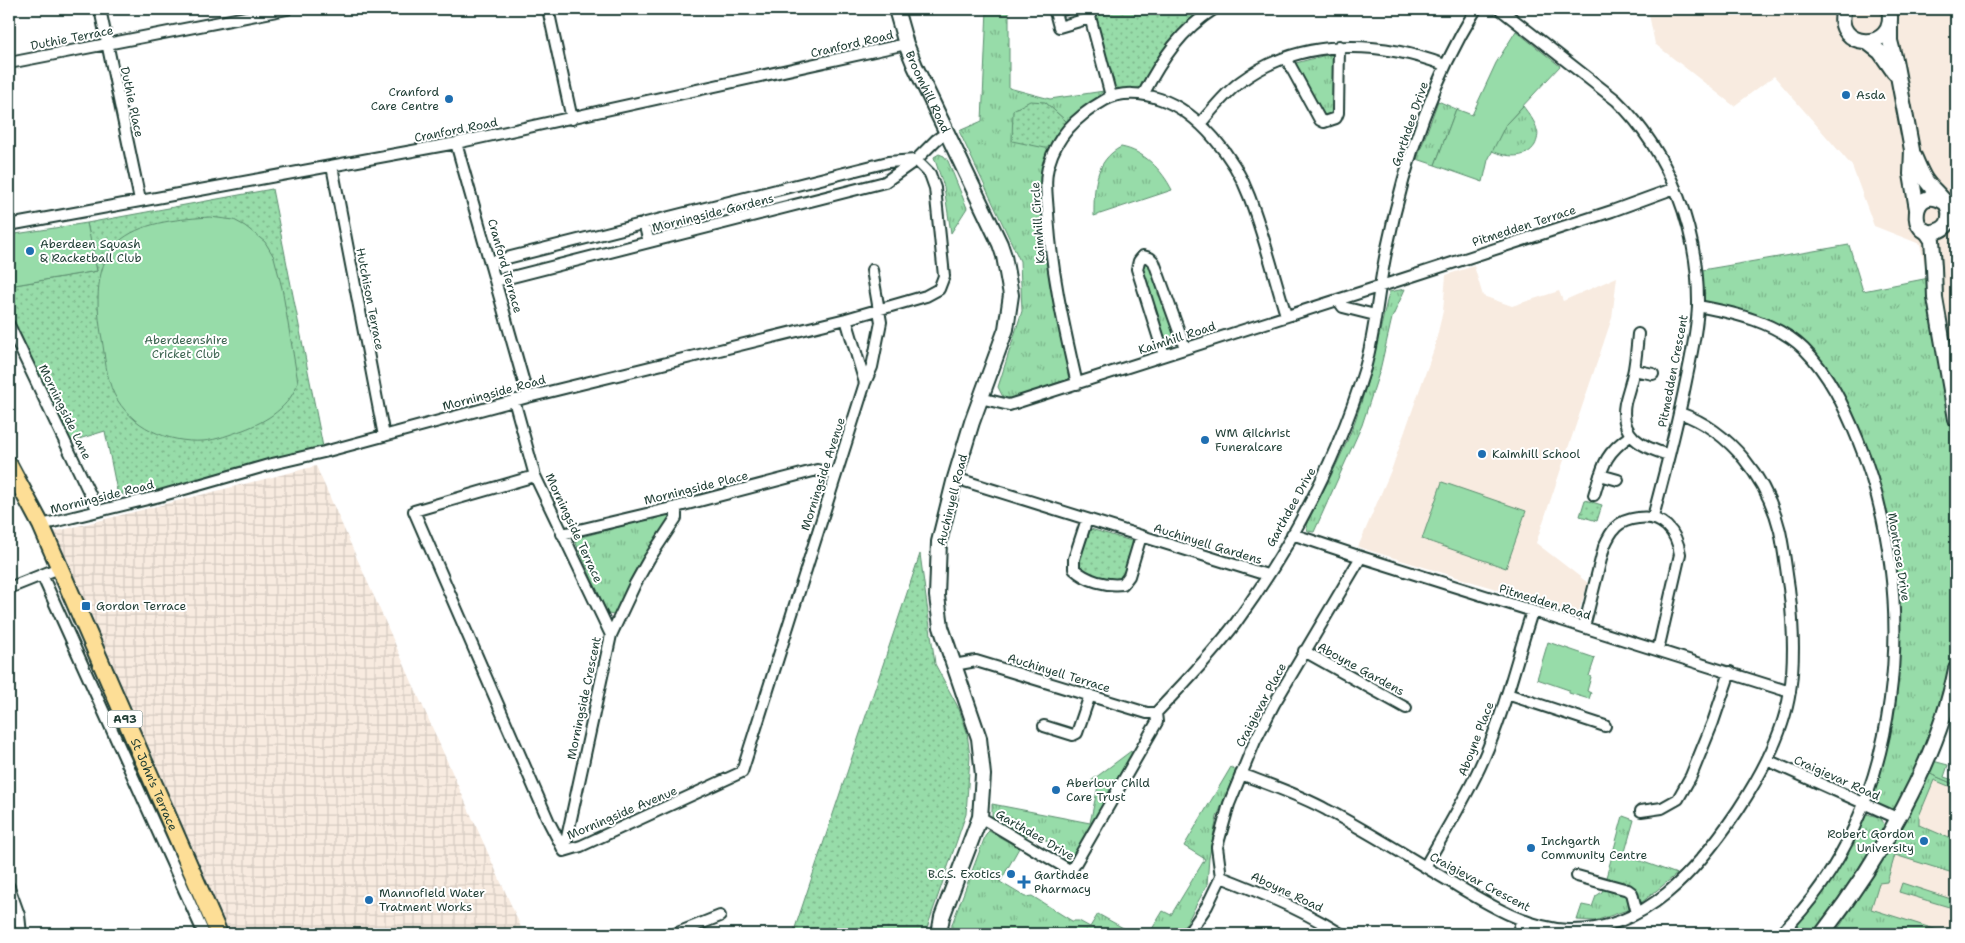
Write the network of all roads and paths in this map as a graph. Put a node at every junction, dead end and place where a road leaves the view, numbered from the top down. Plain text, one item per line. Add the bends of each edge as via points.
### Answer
1 (100, 9) edge
2 (287, 9) edge
3 (548, 9) edge
4 (896, 9) edge
5 (1065, 9) edge
6 (1214, 9) edge
7 (1476, 9) edge
8 (1500, 9) edge
9 (1844, 9) edge
10 (1889, 9) edge
11 (1089, 14) edge
12 (1890, 24) junction
13 (1867, 42) junction
14 (107, 44) junction
15 (906, 44) junction
16 (1339, 46) junction
17 (1286, 58) junction
18 (9, 63) edge
19 (1445, 65) junction
20 (1898, 79) junction
21 (1144, 93) junction
22 (1112, 96) junction
23 (572, 119) junction
24 (1200, 124) junction
25 (946, 133) junction
26 (456, 143) junction
27 (1912, 150) junction
28 (916, 160) junction
29 (332, 166) junction
30 (1675, 188) junction
31 (778, 189) junction
32 (140, 200) junction
33 (1944, 202) junction
34 (783, 208) junction
35 (1917, 209) junction
36 (644, 223) junction
37 (9, 225) edge
38 (1944, 228) junction
39 (1926, 231) junction
40 (649, 242) junction
41 (491, 262) junction
42 (1934, 267) junction
43 (872, 270) dead end
44 (496, 281) junction
45 (1380, 286) junction
46 (1338, 300) junction
47 (1698, 306) junction
48 (880, 309) junction
49 (1375, 315) junction
50 (1286, 316) junction
51 (846, 319) junction
52 (9, 325) edge
53 (1638, 334) dead end
54 (1185, 348) junction
55 (1164, 355) junction
56 (1634, 370) junction
57 (1653, 374) dead end
58 (866, 383) junction
59 (1077, 384) junction
60 (528, 397) junction
61 (980, 398) junction
62 (514, 400) junction
63 (1680, 412) junction
64 (1956, 419) edge
65 (384, 436) junction
66 (1630, 436) junction
67 (1669, 455) junction
68 (9, 465) edge
69 (836, 474) junction
70 (1600, 475) junction
71 (535, 476) junction
72 (955, 478) junction
73 (1618, 480) dead end
74 (1594, 496) dead end
75 (676, 507) junction
76 (98, 511) junction
77 (1653, 517) junction
78 (1087, 519) junction
79 (40, 526) junction
80 (562, 534) junction
81 (1292, 534) junction
82 (1141, 536) junction
83 (1361, 557) junction
84 (59, 568) junction
85 (42, 575) junction
86 (1267, 575) junction
87 (9, 588) edge
88 (1532, 612) junction
89 (1584, 627) junction
90 (610, 635) junction
91 (1658, 650) junction
92 (1304, 651) junction
93 (954, 665) junction
94 (1956, 669) edge
95 (1730, 672) junction
96 (1790, 692) junction
97 (1507, 694) junction
98 (1090, 695) junction
99 (1406, 708) dead end
100 (1156, 713) junction
101 (1044, 726) dead end
102 (1605, 726) dead end
103 (1767, 760) junction
104 (1241, 774) junction
105 (1864, 804) junction
106 (1641, 811) dead end
107 (980, 817) junction
108 (1897, 818) junction
109 (564, 851) junction
110 (1425, 867) junction
111 (1577, 876) dead end
112 (1221, 877) junction
113 (9, 887) edge
114 (1637, 913) junction
115 (720, 916) dead end
116 (1522, 920) junction
117 (21, 934) edge
118 (204, 934) edge
119 (219, 934) edge
120 (675, 934) edge
121 (939, 934) edge
122 (1188, 934) edge
123 (1341, 934) edge
124 (1517, 934) edge
125 (1780, 934) edge
126 (1822, 934) edge

1 - 14 street, Duthie Place
2 - 14 street, Duthie Terrace
3 - 23 street
4 - 15 street, Broomhill Road
5 - 11 street via 1055,12 1059,27
6 - 21 street via 1201,17 1175,43
7 - 19 street, Garthdee Drive
8 - 30 street, Pitmedden Crescent via 1632,116
9 - 13 street via 1842,18 1847,32 1852,38
10 - 12 street
11 - 22 street
12 - 13 street via 1881,37
12 - 20 street
13 - 20 street via 1884,56
14 - 18 street, Duthie Terrace
14 - 32 street, Duthie Place
15 - 23 street, Cranford Road
15 - 25 street, Broomhill Road
16 - 17 street via 1310,50
16 - 17 street via 1338,113 1336,118 1324,122
16 - 19 street via 1395,50
17 - 24 street via 1240,82 1223,96
19 - 45 street, Garthdee Drive via 1412,150 1394,212
20 - 27 street
21 - 22 street, Kaimhill Circle
21 - 24 street, Kaimhill Circle via 1166,101
22 - 59 street, Kaimhill Circle via 1069,128 1056,145 1046,179 1056,287
23 - 26 street, Cranford Road
24 - 50 street, Kaimhill Circle via 1240,176 1249,196
25 - 28 street, Broomhill Road
25 - 61 street, Auchinyell Road via 1000,244 1011,295 1006,329
26 - 29 street, Cranford Road
26 - 41 street, Cranford Terrace
27 - 33 street via 1924,178
27 - 35 street via 1911,174
28 - 31 street, Morningside Gardens via 888,162
28 - 34 street, Morningside Gardens via 885,182
28 - 48 street, Morningside Road via 930,174 935,188 944,276 938,289 926,296
29 - 32 street, Cranford Road
29 - 65 street, Hutchison Terrace
30 - 45 street, Pitmedden Terrace
30 - 47 street, Pitmedden Crescent via 1690,240
31 - 34 street, Morningside Gardens
31 - 36 street, Morningside Gardens
32 - 37 street, Cranford Road
33 - 35 street via 1928,198
33 - 38 street via 1950,215
34 - 40 street, Morningside Gardens
35 - 39 street via 1918,224
36 - 40 street, Morningside Gardens
36 - 41 street, Morningside Gardens
38 - 39 street via 1937,232
38 - 42 street
39 - 42 street via 1932,240
40 - 44 street, Morningside Gardens
41 - 44 street, Cranford Terrace
42 - 64 street via 1934,298
43 - 48 street, Morningside Avenue
44 - 60 street, Cranford Terrace
45 - 46 street, Kaimhill Road
45 - 49 street, Garthdee Drive
46 - 49 street via 1343,307
46 - 50 street, Kaimhill Road
47 - 63 street, Pitmedden Crescent
47 - 105 street, Montrose Drive via 1760,322 1778,330 1804,349 1824,373 1839,399 1866,459 1886,540 1893,584 1895,633 1890,703
48 - 51 street, Morningside Road
48 - 58 street, Morningside Avenue via 881,322
49 - 81 street, Garthdee Drive via 1365,366 1348,420
50 - 54 street, Kaimhill Road
51 - 58 street
51 - 60 street, Morningside Road
52 - 76 street, Morningside Lane
53 - 56 street
54 - 55 street, Kaimhill Road
54 - 55 street via 1154,262 1143,256 1137,269
55 - 59 street, Kaimhill Road
56 - 57 street, Pitmedden Crescent
56 - 66 street via 1625,406
58 - 69 street, Morningside Avenue
59 - 61 street, Kaimhill Road via 1009,405
60 - 62 street, Morningside Road
61 - 72 street, Auchinyell Road
62 - 65 street, Morningside Road
62 - 71 street, Morningside Terrace
63 - 67 street, Pitmedden Crescent
63 - 96 street, Craigievar Crescent via 1714,430 1736,450 1761,484 1773,510 1790,599 1793,634
65 - 76 street, Morningside Road
66 - 67 street via 1652,450
66 - 70 street via 1615,446
67 - 77 street, Pitmedden Crescent
68 - 79 main road, A93
69 - 75 street, Morningside Place via 817,470
69 - 109 street, Morningside Avenue via 742,772
70 - 73 street
70 - 74 street
71 - 80 street, Morningside Terrace
71 - 109 street, Morningside Avenue via 414,511
72 - 78 street, Auchinyell Gardens
72 - 93 street, Auchinyell Road via 939,542 937,596 941,628
75 - 80 street, Morningside Place
75 - 90 street, Morningside Crescent via 676,518 649,559
76 - 79 street, Morningside Road
77 - 89 street via 1623,522 1609,536
77 - 91 street via 1668,527 1679,544 1680,554
78 - 82 street, Auchinyell Gardens
78 - 82 street, Auchinyell Gardens via 1074,559 1074,569 1083,577 1112,586 1123,584 1129,576
79 - 84 main road, St John's Terrace / A93
80 - 90 street, Morningside Terrace
81 - 83 street, Pitmedden Road
81 - 86 street, Garthdee Drive
82 - 86 street, Auchinyell Gardens
83 - 88 street, Pitmedden Road
83 - 92 street, Craigievar Place
84 - 85 street
84 - 119 main road, St John's Terrace / A93
85 - 87 street
85 - 118 street, St John's Terrace
86 - 100 street, Garthdee Drive via 1234,625
88 - 89 street, Pitmedden Road
88 - 97 street, Aboyne Place
89 - 91 street, Pitmedden Road
90 - 109 street, Morningside Crescent
91 - 95 street, Pitmedden Road
92 - 99 street, Aboyne Gardens
92 - 104 street, Craigievar Place via 1270,711
93 - 98 street, Auchinyell Terrace via 976,661
93 - 107 street, Auchinyell Road via 979,738 983,775
94 - 108 street via 1951,697 1938,731
95 - 96 street, Pitmedden Road
95 - 106 street via 1691,776 1678,799 1662,808
96 - 103 street, Craigievar Crescent
97 - 102 street
97 - 110 street, Aboyne Place via 1471,786
98 - 100 street, Auchinyell Terrace
98 - 101 street via 1077,733 1073,735
100 - 107 street, Garthdee Drive via 1157,722 1071,871
103 - 105 street, Craigievar Road
103 - 114 street, Craigievar Crescent via 1748,794 1701,861 1662,897
104 - 110 street, Craigievar Crescent via 1324,808
104 - 112 street, Craigievar Place via 1217,847
105 - 108 street, Craigievar Road
105 - 125 street, Montrose Drive via 1825,881
107 - 121 street, Auchinyell Road via 942,917
108 - 126 street via 1869,867
110 - 116 street, Craigievar Crescent
111 - 114 street via 1628,890 1632,893
112 - 122 street
112 - 123 street, Aboyne Road via 1293,907
113 - 117 street via 19,915
114 - 116 street, Craigievar Crescent via 1588,929 1549,928
115 - 120 street
116 - 124 street

